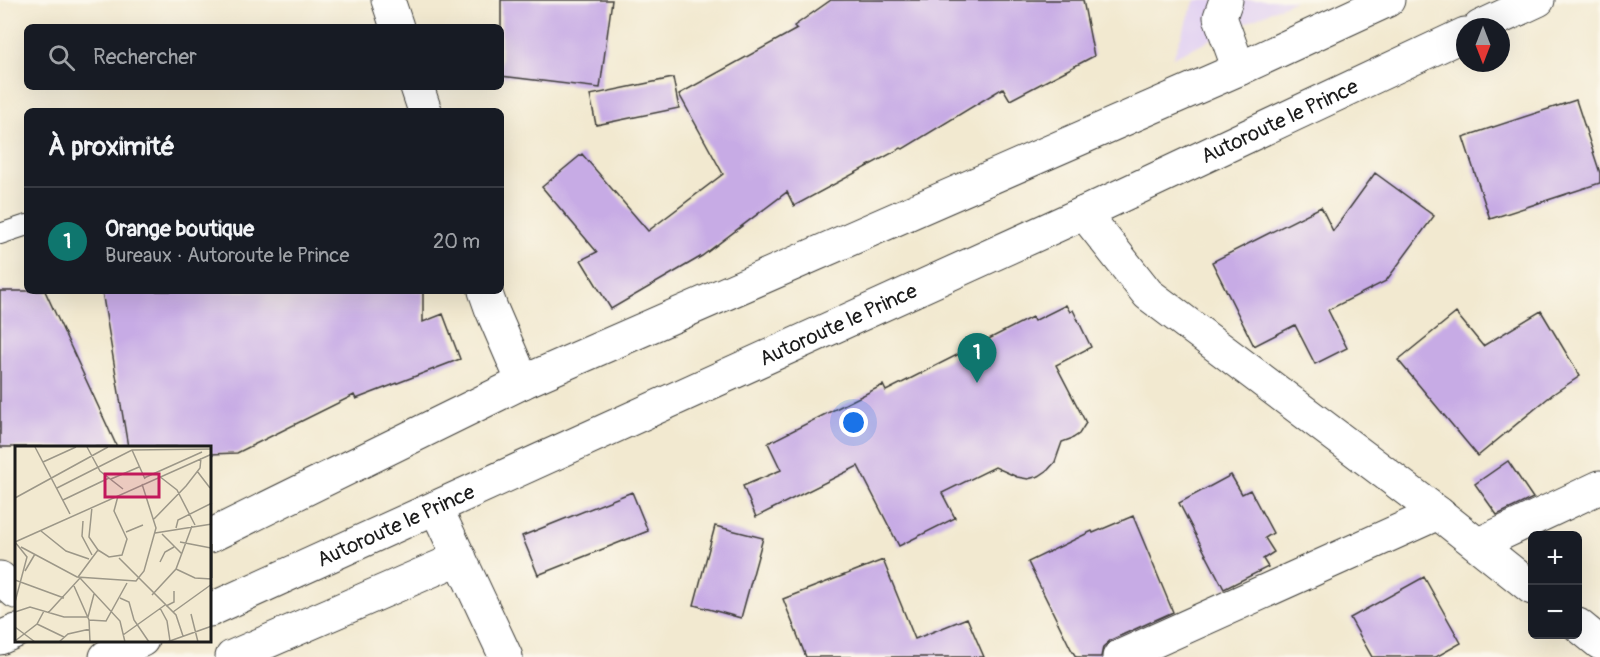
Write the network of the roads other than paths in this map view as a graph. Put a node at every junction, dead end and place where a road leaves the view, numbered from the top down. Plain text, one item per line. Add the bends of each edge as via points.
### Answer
1 (388, 0) edge
2 (1226, 0) edge
3 (1388, 0) edge
4 (1538, 0) edge
5 (1499, 18) edge
6 (396, 24) edge
7 (1456, 38) edge
8 (1239, 69) junction
9 (418, 90) edge
10 (424, 108) edge
11 (1084, 213) junction
12 (24, 226) edge
13 (0, 234) edge
14 (486, 294) edge
15 (524, 382) junction
16 (1600, 487) edge
17 (436, 508) junction
18 (1438, 513) junction
19 (212, 535) edge
20 (1479, 544) junction
21 (460, 558) junction
22 (0, 578) edge
23 (1529, 585) edge
24 (15, 591) edge
25 (212, 609) edge
26 (1582, 628) edge
27 (15, 631) edge
28 (0, 638) edge
29 (138, 642) edge
30 (1600, 643) edge
31 (106, 657) edge
32 (232, 657) edge
33 (506, 657) edge
34 (1119, 657) edge

1 - 6 main road
2 - 8 main road via 1220,17
3 - 8 main road
4 - 5 main road
7 - 11 main road, Autoroute le Prince
8 - 15 main road
9 - 10 main road
11 - 17 main road, Autoroute le Prince
11 - 18 main road via 1148,294
12 - 13 lane
14 - 15 main road
15 - 19 main road
16 - 20 main road
17 - 21 main road
17 - 25 main road, Autoroute le Prince
18 - 20 main road
18 - 34 main road
20 - 23 main road
21 - 32 main road
21 - 33 main road
22 - 24 main road
26 - 30 main road
27 - 28 main road
29 - 31 main road

